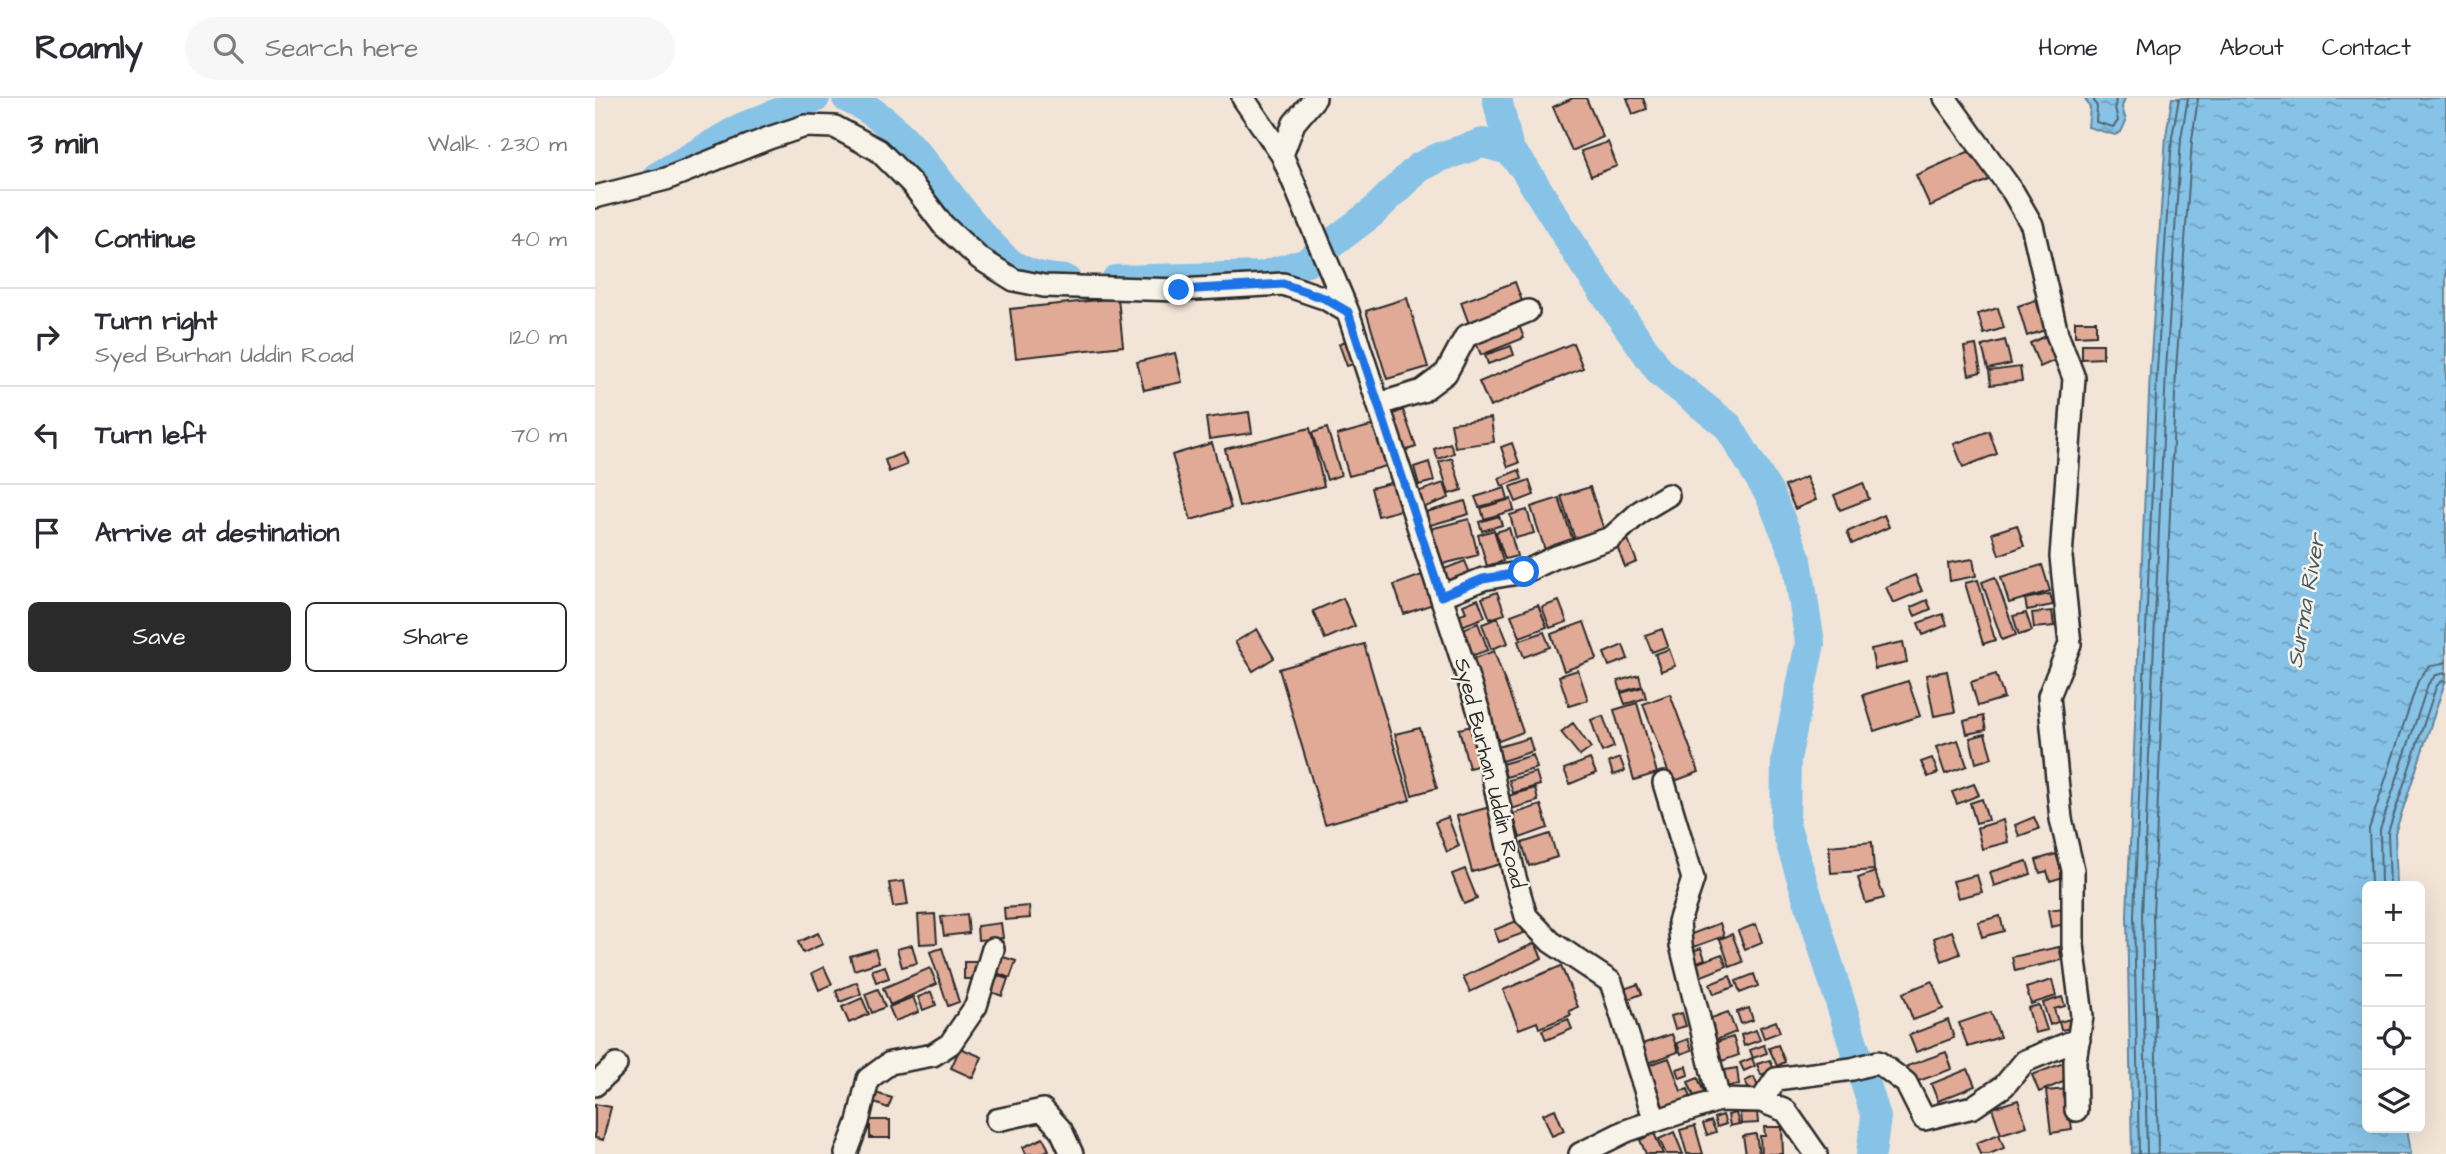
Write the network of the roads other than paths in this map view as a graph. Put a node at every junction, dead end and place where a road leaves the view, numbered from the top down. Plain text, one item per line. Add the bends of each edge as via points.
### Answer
1 (1243, 98) edge
2 (1315, 98) edge
3 (1945, 98) edge
4 (1282, 155) junction
5 (595, 197) edge
6 (1346, 306) junction
7 (1528, 311) dead end
8 (1379, 404) junction
9 (1668, 495) dead end
10 (1441, 596) junction
11 (1664, 783) dead end
12 (993, 949) dead end
13 (2079, 1039) junction
14 (616, 1065) dead end
15 (595, 1085) edge
16 (1719, 1100) junction
17 (1761, 1101) junction
18 (2076, 1111) dead end
19 (997, 1120) dead end
20 (1655, 1121) junction
21 (1587, 1152) edge
22 (846, 1154) edge
23 (1072, 1154) edge
24 (1816, 1154) edge

1 - 4 street, Syed Burhan Uddin Road
2 - 4 street via 1294,123
3 - 13 street via 2032,225 2057,334 2074,378 2061,557 2070,644 2049,696 2061,819 2073,870 2073,945 2082,1016
4 - 6 street, Syed Burhan Uddin Road
5 - 6 street via 666,179 805,126 835,127 878,150 943,225 979,258 1013,280 1044,286 1179,290 1283,284
6 - 8 street, Syed Burhan Uddin Road
7 - 8 street via 1466,336 1446,373 1422,391
8 - 10 street, Syed Burhan Uddin Road
9 - 10 street via 1611,538 1524,572 1483,579
10 - 20 street, Syed Burhan Uddin Road via 1479,712 1526,916 1551,942 1611,982
11 - 16 street via 1693,879 1679,922 1681,945
12 - 22 street via 977,1006 950,1044 933,1055 890,1063 868,1079
13 - 17 street via 2025,1061 2004,1086 1973,1107 1924,1119 1906,1083 1878,1062 1776,1079
13 - 18 street
14 - 15 street
16 - 17 street
16 - 20 street
17 - 24 street via 1786,1111
19 - 23 street via 1043,1110 1061,1130
20 - 21 street

